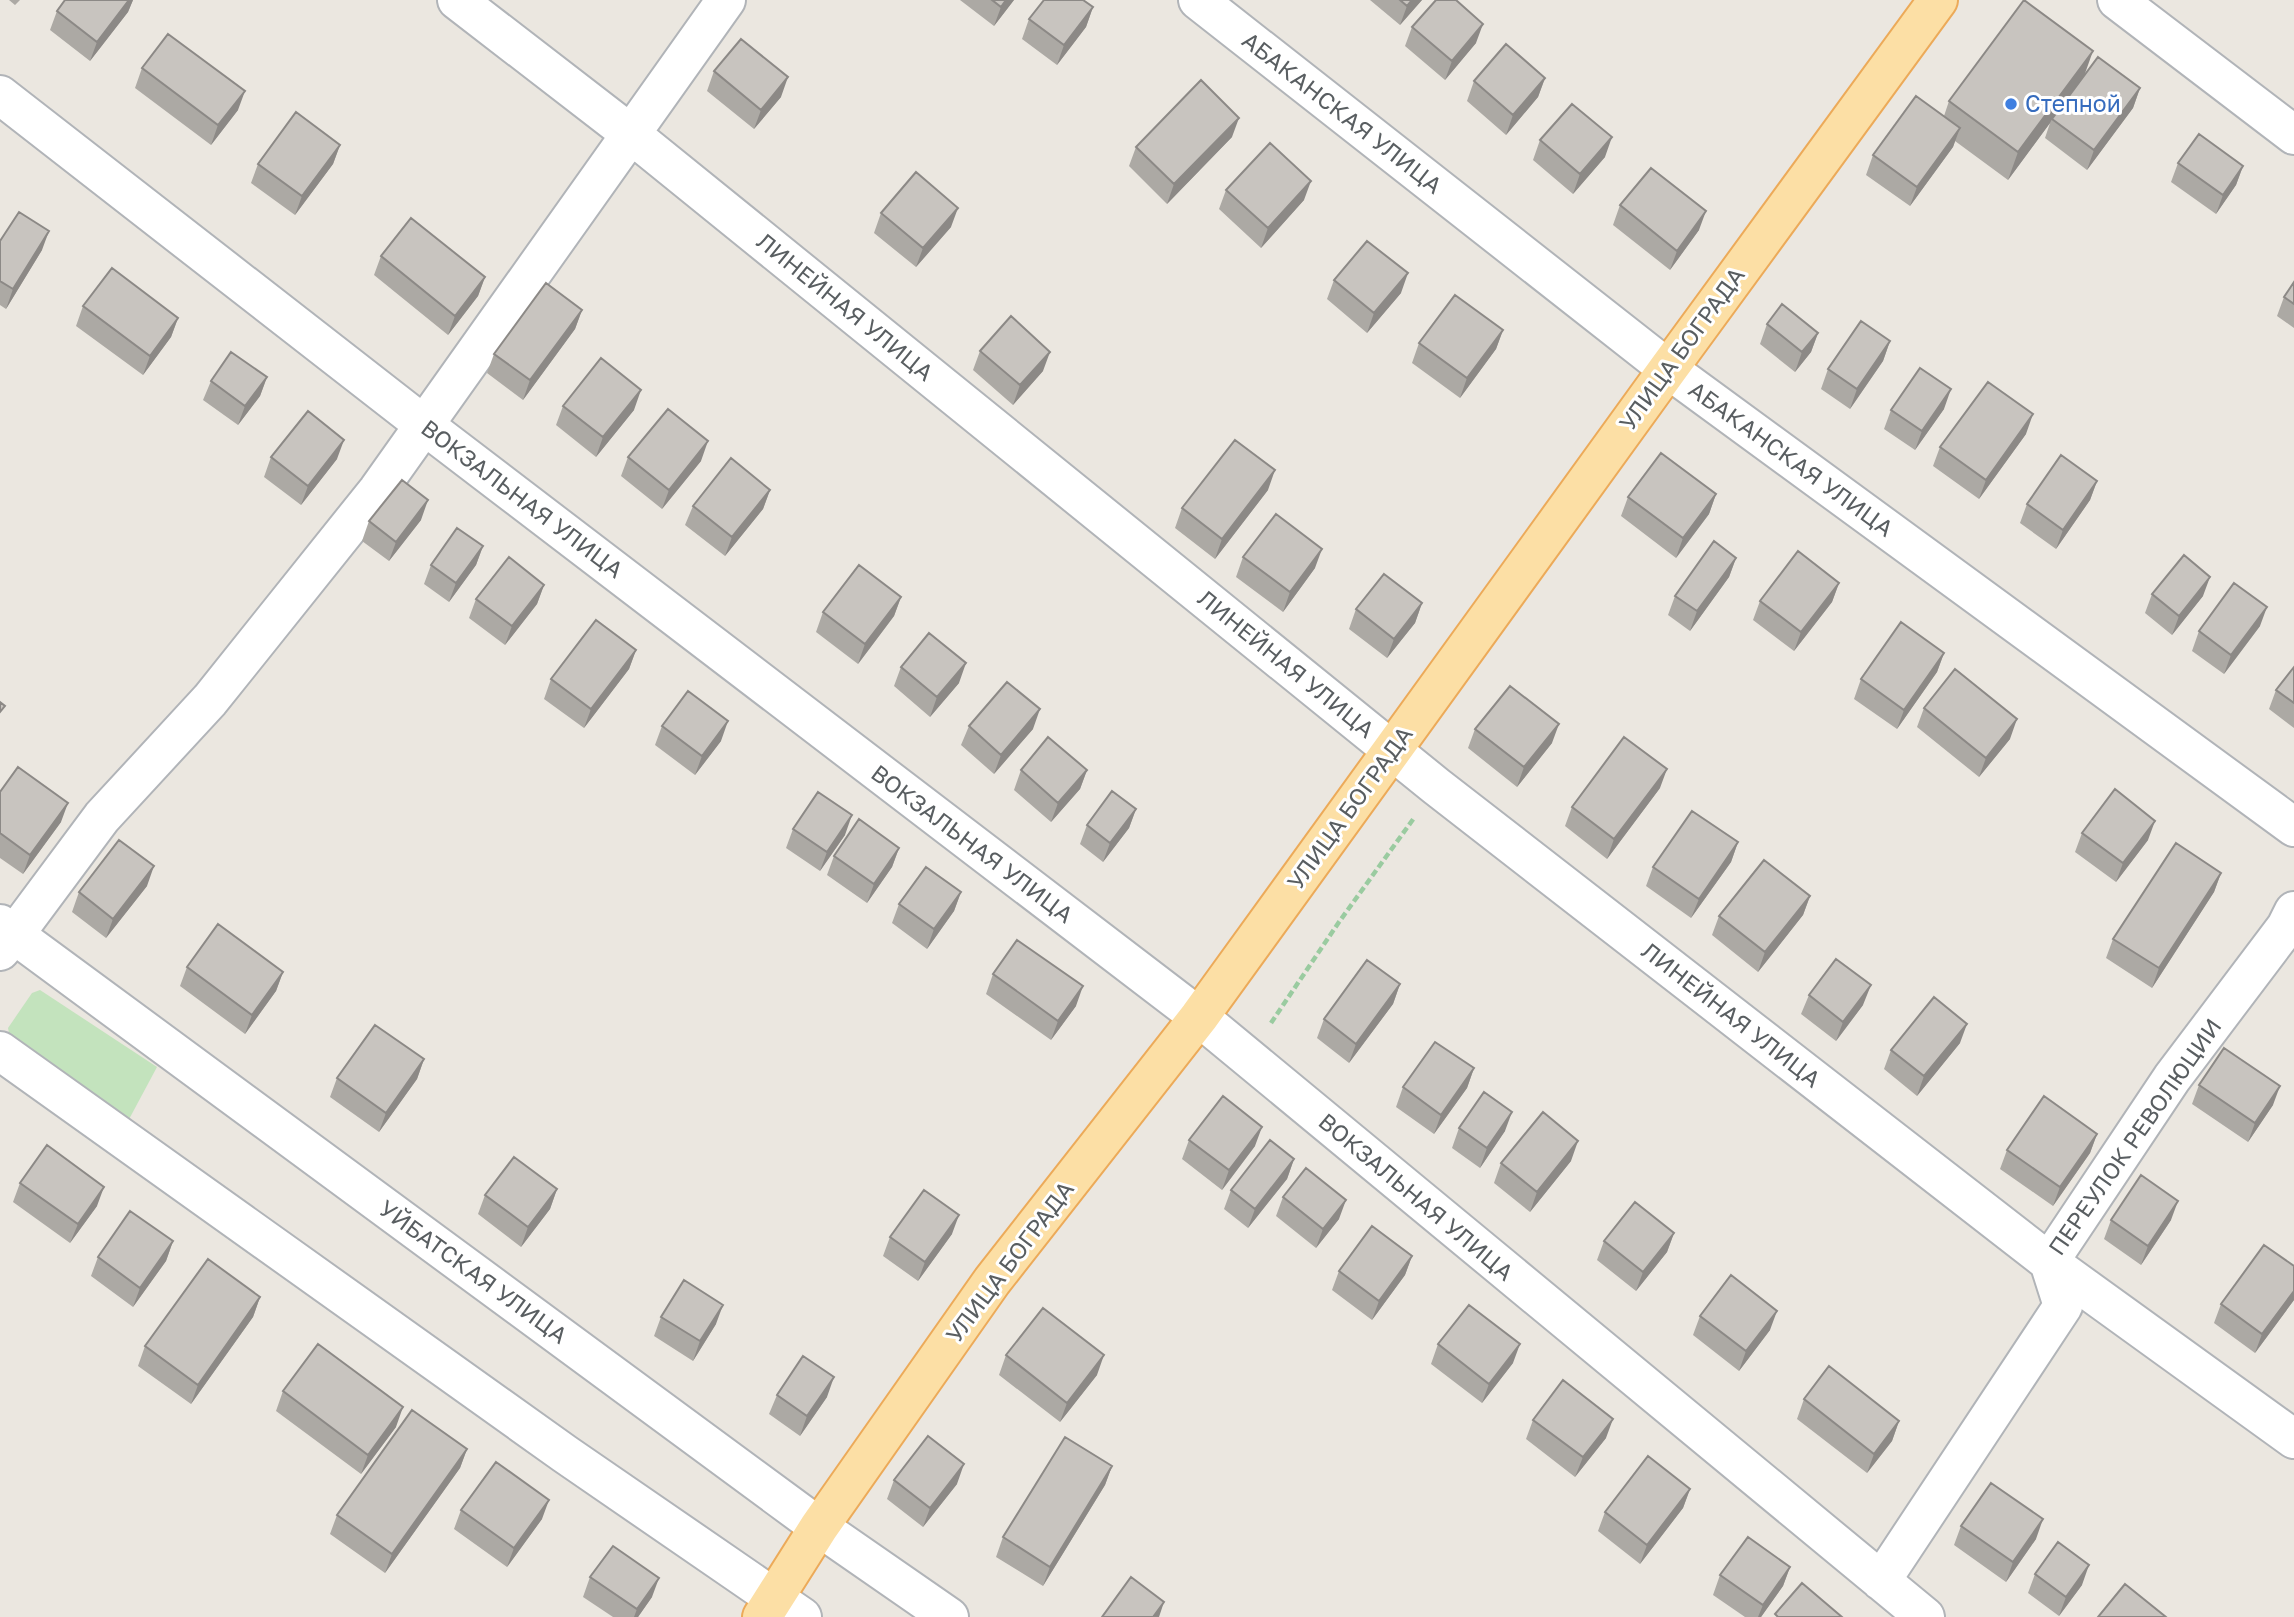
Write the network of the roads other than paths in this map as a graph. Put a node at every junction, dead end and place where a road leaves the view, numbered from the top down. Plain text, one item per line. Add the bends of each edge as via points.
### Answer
1 (457, 0) edge
2 (726, 0) edge
3 (1198, 0) edge
4 (1938, 0) edge
5 (2117, 0) edge
6 (0, 95) edge
7 (632, 135) junction
8 (2294, 135) edge
9 (1668, 369) junction
10 (424, 425) junction
11 (1392, 750) junction
12 (2294, 827) edge
13 (2294, 911) edge
14 (5, 936) edge
15 (1199, 1017) junction
16 (0, 1051) edge
17 (2049, 1262) junction
18 (2294, 1439) edge
19 (819, 1527) junction
20 (1881, 1581) junction
21 (779, 1611) edge
22 (949, 1617) edge
23 (1925, 1617) edge

1 - 7 street, ЛИНЕЙНАЯ УЛИЦА
2 - 7 street
3 - 9 street, АБАКАНСКАЯ УЛИЦА
4 - 9 main road, УЛИЦА БОГРАДА
5 - 8 street
6 - 10 street, ВОКЗАЛЬНАЯ УЛИЦА
7 - 10 street
7 - 11 street, ЛИНЕЙНАЯ УЛИЦА
9 - 11 main road, УЛИЦА БОГРАДА
9 - 12 street, АБАКАНСКАЯ УЛИЦА
10 - 14 street via 210,699 102,817
10 - 15 street, ВОКЗАЛЬНАЯ УЛИЦА
11 - 15 main road, УЛИЦА БОГРАДА
11 - 17 street, ЛИНЕЙНАЯ УЛИЦА
13 - 17 street, ПЕРЕУЛОК РЕВОЛЮЦИИ via 2286,928 2172,1078
14 - 19 street, УЙБАТСКАЯ УЛИЦА
15 - 19 main road, УЛИЦА БОГРАДА via 992,1281
15 - 20 street, ВОКЗАЛЬНАЯ УЛИЦА
16 - 21 street
17 - 18 street, ЛИНЕЙНАЯ УЛИЦА
17 - 20 street, ПЕРЕУЛОК РЕВОЛЮЦИИ via 2063,1306
19 - 21 main road, УЛИЦА БОГРАДА
19 - 22 street, УЙБАТСКАЯ УЛИЦА
20 - 23 street, ВОКЗАЛЬНАЯ УЛИЦА

